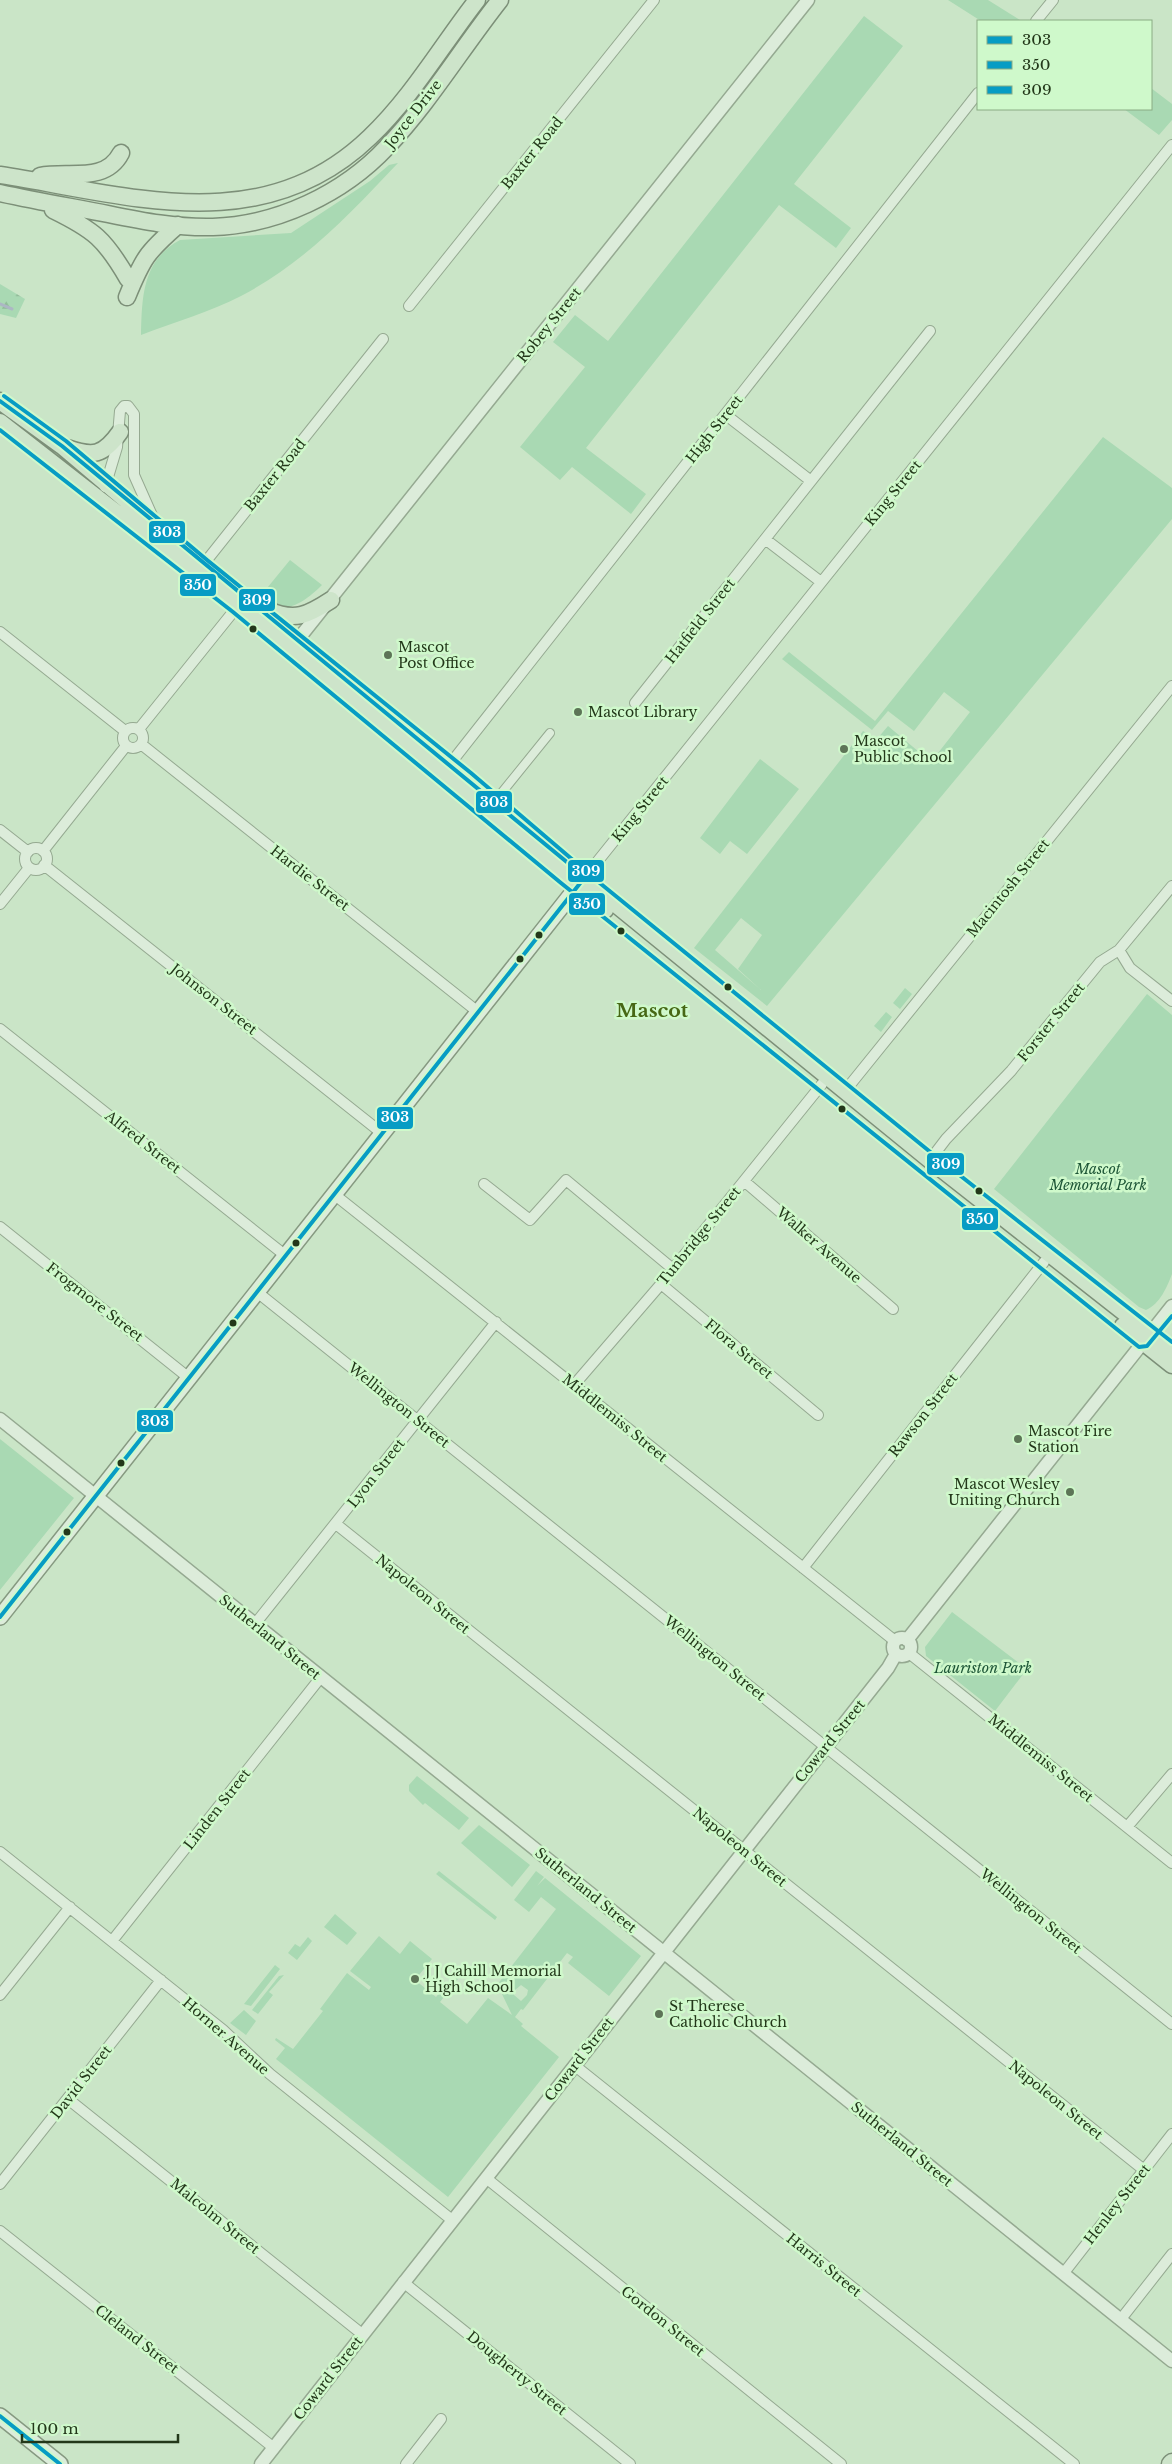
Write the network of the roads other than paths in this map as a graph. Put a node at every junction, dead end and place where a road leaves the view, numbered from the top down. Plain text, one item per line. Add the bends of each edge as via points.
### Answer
1 (477, 0) edge
2 (500, 0) edge
3 (654, 0) edge
4 (808, 0) edge
5 (1053, 0) edge
6 (1037, 20) edge
7 (977, 94) edge
8 (1172, 145) edge
9 (121, 153) dead end
10 (0, 175) edge
11 (26, 179) junction
12 (0, 193) edge
13 (34, 200) junction
14 (178, 225) junction
15 (128, 279) dead end
16 (127, 297) dead end
17 (409, 306) dead end
18 (930, 331) dead end
19 (383, 339) dead end
20 (0, 400) edge
21 (726, 415) junction
22 (0, 422) edge
23 (120, 432) junction
24 (62, 446) junction
25 (811, 481) junction
26 (106, 484) junction
27 (99, 502) junction
28 (157, 526) junction
29 (765, 539) junction
30 (203, 565) junction
31 (821, 582) junction
32 (331, 600) junction
33 (241, 603) junction
34 (0, 632) edge
35 (293, 645) junction
36 (1172, 686) edge
37 (635, 703) dead end
38 (139, 729) junction
39 (125, 731) junction
40 (550, 733) dead end
41 (141, 744) junction
42 (126, 746) junction
43 (450, 764) junction
44 (495, 801) junction
45 (0, 830) edge
46 (43, 851) junction
47 (28, 852) junction
48 (44, 865) junction
49 (29, 868) junction
50 (581, 882) junction
51 (1172, 886) edge
52 (0, 904) edge
53 (1119, 950) junction
54 (1172, 1001) edge
55 (478, 1012) junction
56 (0, 1029) edge
57 (822, 1084) junction
58 (846, 1091) junction
59 (383, 1134) junction
60 (930, 1160) junction
61 (744, 1181) junction
62 (484, 1184) dead end
63 (335, 1195) junction
64 (0, 1227) edge
65 (286, 1256) junction
66 (1044, 1262) junction
67 (673, 1269) junction
68 (661, 1284) junction
69 (257, 1292) junction
70 (1172, 1306) edge
71 (893, 1309) dead end
72 (496, 1322) junction
73 (1147, 1337) junction
74 (1172, 1350) edge
75 (1172, 1365) edge
76 (189, 1378) junction
77 (574, 1385) junction
78 (818, 1415) dead end
79 (0, 1419) edge
80 (418, 1420) junction
81 (96, 1496) junction
82 (336, 1524) junction
83 (803, 1568) junction
84 (0, 1617) edge
85 (255, 1624) junction
86 (901, 1640) junction
87 (909, 1653) junction
88 (896, 1654) junction
89 (321, 1677) junction
90 (826, 1747) junction
91 (1172, 1774) edge
92 (1127, 1826) junction
93 (743, 1850) junction
94 (0, 1852) edge
95 (1172, 1863) edge
96 (70, 1907) junction
97 (112, 1941) junction
98 (664, 1952) junction
99 (161, 1980) junction
100 (0, 1995) edge
101 (1172, 2024) edge
102 (574, 2065) junction
103 (68, 2099) junction
104 (1172, 2134) edge
105 (1144, 2170) junction
106 (486, 2178) junction
107 (0, 2184) edge
108 (452, 2220) junction
109 (0, 2231) edge
110 (1172, 2254) edge
111 (1063, 2274) junction
112 (403, 2282) junction
113 (1121, 2319) junction
114 (362, 2334) junction
115 (1172, 2362) edge
116 (0, 2418) edge
117 (441, 2419) dead end
118 (274, 2448) junction
119 (60, 2464) edge
120 (261, 2464) edge
121 (406, 2464) edge
122 (630, 2464) edge
123 (841, 2464) edge
124 (1074, 2464) edge

1 - 11 main road, Joyce Drive via 382,124 355,150 324,171 273,194 234,202 197,204
2 - 14 main road, Joyce Drive via 398,136 342,186 291,211 257,221 222,226
3 - 17 street, Baxter Road
4 - 32 street, Robey Street
5 - 6 street
7 - 21 street, High Street
8 - 31 street, King Street
9 - 11 main road via 109,167 99,172 52,173
10 - 11 main road, Joyce Drive
12 - 13 main road
13 - 14 main road, Joyce Drive
13 - 15 main road via 99,236 113,252
14 - 16 main road via 148,253
18 - 25 street, Hatfield Street
19 - 30 street, Baxter Road
20 - 24 main road
21 - 25 street
21 - 43 street, High Street
22 - 27 main road
23 - 24 main road via 107,448 93,454
23 - 26 street
23 - 28 street via 120,411 128,406 134,414 134,475
24 - 26 main road
25 - 29 street, Hatfield Street
26 - 27 street
26 - 28 main road
27 - 33 main road
28 - 30 main road
29 - 31 street
29 - 37 street, Hatfield Street
30 - 33 main road
31 - 50 street, King Street
32 - 33 main road via 308,613 287,617
32 - 35 street, Robey Street
33 - 35 main road
33 - 38 street
34 - 39 street
35 - 43 main road
35 - 50 main road
36 - 58 street, Macintosh Street
38 - 39 street
38 - 41 street via 143,734
39 - 42 street via 122,737
40 - 44 street
41 - 42 street via 134,748
41 - 55 street, Hardie Street
42 - 46 street
43 - 44 main road
44 - 50 main road
45 - 47 street
46 - 47 street via 34,849
46 - 48 street
47 - 49 street via 26,862
48 - 49 street via 39,870
48 - 59 street, Johnson Street
49 - 52 street
50 - 55 main road, King Street
50 - 57 main road
50 - 58 main road
51 - 53 street, Forster Street
53 - 54 street via 1130,968
53 - 60 street, Forster Street via 1100,962 1011,1071
55 - 59 main road, King Street
56 - 65 street, Alfred Street
57 - 61 street, Tunbridge Street
57 - 66 main road
58 - 60 main road
59 - 63 main road, King Street
60 - 73 main road
61 - 67 street, Tunbridge Street
61 - 71 street, Walker Avenue
62 - 67 street via 530,1220 566,1180
63 - 65 main road, King Street
63 - 72 street, Middlemiss Street
64 - 76 street, Frogmore Street
65 - 69 main road, King Street
66 - 73 main road
66 - 83 street, Rawson Street
67 - 68 street, Tunbridge Street
68 - 77 street, Tunbridge Street
68 - 78 street, Flora Street
69 - 76 main road, King Street
69 - 80 street, Wellington Street
70 - 73 street
72 - 77 street, Middlemiss Street
72 - 80 street, Lyon Street
73 - 74 main road
73 - 75 main road
73 - 86 street
76 - 81 main road, King Street
77 - 83 street, Middlemiss Street
79 - 81 street, Sutherland Street
80 - 82 street, Lyon Street
80 - 90 street, Wellington Street
81 - 84 main road, King Street
81 - 85 street, Sutherland Street
82 - 85 street, Lyon Street
82 - 93 street, Napoleon Street
83 - 86 street, Middlemiss Street
85 - 89 street, Sutherland Street
86 - 87 street via 911,1645
86 - 88 street via 893,1649
87 - 88 street via 902,1657
87 - 92 street, Middlemiss Street
88 - 90 street, Coward Street
89 - 97 street, Linden Street
89 - 98 street, Sutherland Street
90 - 93 street, Coward Street
90 - 101 street, Wellington Street
91 - 92 street
92 - 95 street, Middlemiss Street
93 - 98 street, Coward Street
93 - 105 street, Napoleon Street
94 - 96 street, Horner Avenue
96 - 97 street, Horner Avenue
96 - 100 street
97 - 99 street, Horner Avenue
98 - 102 street, Coward Street
98 - 111 street, Sutherland Street
99 - 103 street, David Street
99 - 108 street, Horner Avenue via 223,2030 270,2074
102 - 106 street, Coward Street
102 - 124 street, Harris Street
103 - 107 street, David Street
103 - 114 street, Malcolm Street
104 - 105 street, Henley Street
105 - 111 street, Henley Street
106 - 108 street, Coward Street
106 - 123 street, Gordon Street
108 - 112 street, Coward Street
109 - 118 street, Cleland Street
110 - 113 street
111 - 113 street, Sutherland Street
112 - 114 street, Coward Street
112 - 122 street, Dougherty Street
113 - 115 street, Sutherland Street
114 - 118 street, Coward Street
116 - 119 main road
117 - 121 street
118 - 120 street, Coward Street

